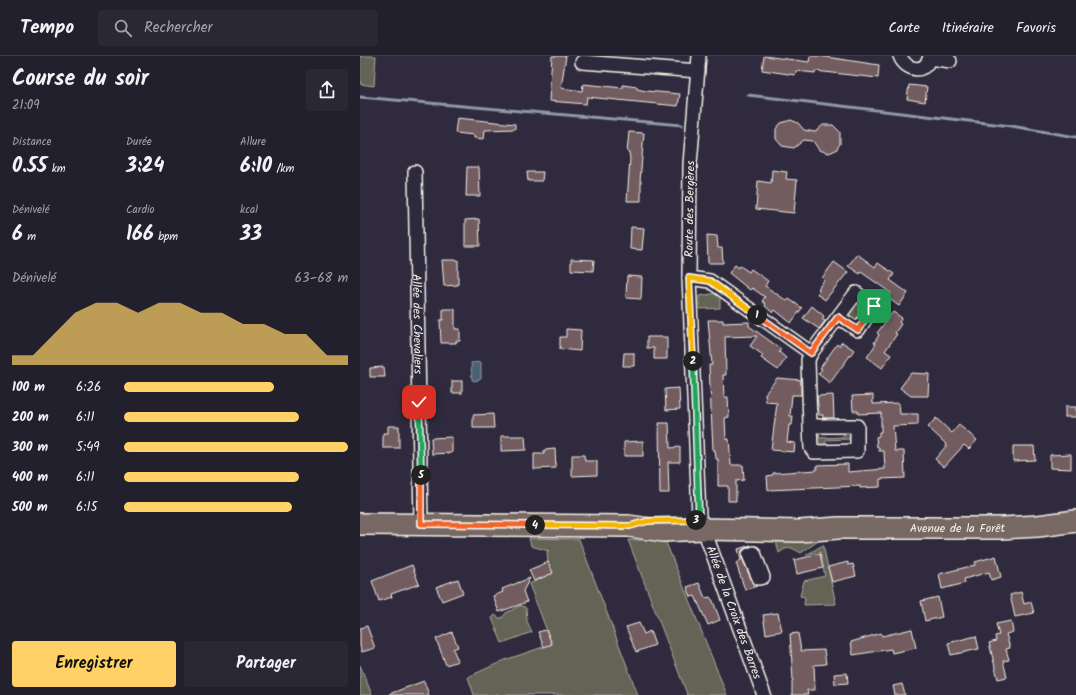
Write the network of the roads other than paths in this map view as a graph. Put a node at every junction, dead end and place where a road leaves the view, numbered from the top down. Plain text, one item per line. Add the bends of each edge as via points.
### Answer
1 (699, 56) edge
2 (900, 56) edge
3 (930, 57) edge
4 (620, 60) edge
5 (950, 61) dead end
6 (582, 62) dead end
7 (698, 71) junction
8 (415, 172) dead end
9 (689, 278) junction
10 (838, 317) dead end
11 (811, 353) junction
12 (810, 426) dead end
13 (1076, 521) edge
14 (360, 524) edge
15 (421, 524) junction
16 (701, 525) junction
17 (764, 695) edge

1 - 7 street, Route des Bergères
2 - 3 street via 907,67 913,69 925,65
3 - 5 street
4 - 6 street
4 - 7 street
7 - 9 street, Route des Bergères via 691,158
8 - 15 street, Allée des Chevaliers
9 - 11 street via 710,281
9 - 16 street, Route des Bergères
10 - 11 street
11 - 12 street via 808,360
13 - 16 main road, Avenue de la Forêt via 1002,528 838,528 794,522
14 - 15 main road, Avenue de la Forêt
15 - 16 main road, Avenue de la Forêt via 630,526 663,531
16 - 17 street, Allée de la Croix des Barres via 724,581

